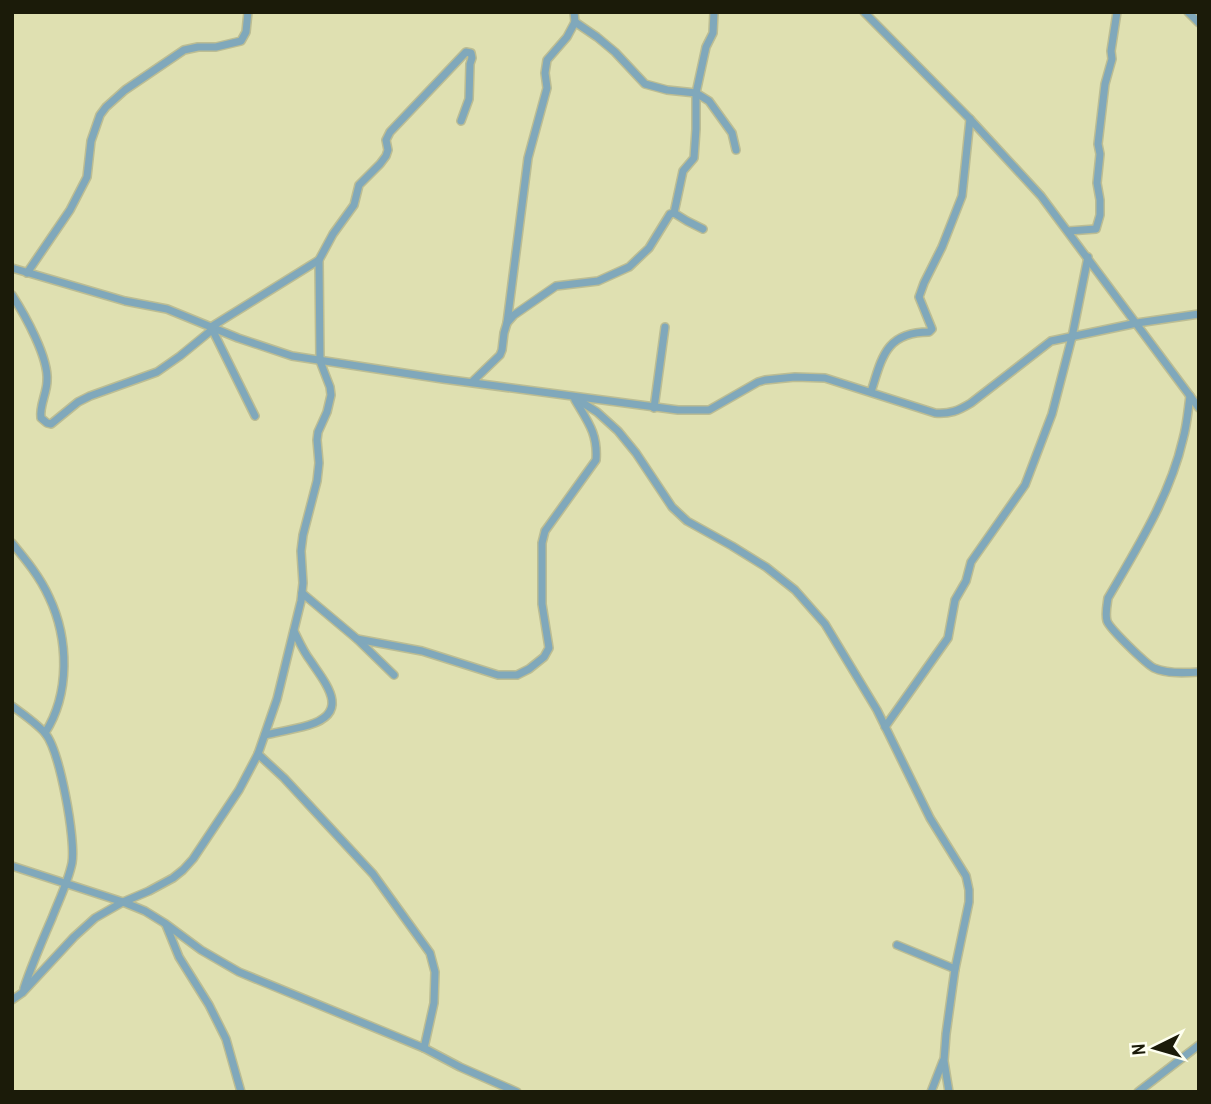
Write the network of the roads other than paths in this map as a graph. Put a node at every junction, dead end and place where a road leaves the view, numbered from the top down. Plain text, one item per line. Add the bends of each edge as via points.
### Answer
1 (248, 12) edge
2 (574, 12) edge
3 (715, 12) edge
4 (864, 12) edge
5 (1116, 12) edge
6 (1188, 12) edge
7 (575, 22) junction
8 (1199, 23) edge
9 (696, 93) junction
10 (970, 119) junction
11 (461, 121) dead end
12 (736, 150) dead end
13 (674, 213) junction
14 (703, 229) dead end
15 (1068, 231) junction
16 (1088, 257) junction
17 (319, 260) junction
18 (12, 268) edge
19 (27, 273) junction
20 (12, 295) edge
21 (1199, 314) edge
22 (507, 323) junction
23 (1137, 323) junction
24 (665, 327) dead end
25 (212, 328) junction
26 (1072, 337) junction
27 (320, 361) junction
28 (472, 382) junction
29 (871, 392) junction
30 (1190, 396) junction
31 (573, 397) junction
32 (654, 408) junction
33 (1199, 408) edge
34 (255, 416) dead end
35 (12, 543) edge
36 (302, 593) junction
37 (293, 630) junction
38 (357, 639) junction
39 (1199, 672) edge
40 (394, 675) dead end
41 (12, 706) edge
42 (886, 727) junction
43 (45, 733) junction
44 (265, 735) junction
45 (258, 754) junction
46 (12, 866) edge
47 (66, 884) junction
48 (123, 902) junction
49 (166, 924) junction
50 (897, 944) dead end
51 (955, 969) junction
52 (22, 993) junction
53 (12, 1000) edge
54 (1199, 1045) edge
55 (424, 1048) junction
56 (944, 1061) junction
57 (241, 1092) edge
58 (517, 1092) edge
59 (931, 1092) edge
60 (949, 1092) edge
61 (1138, 1092) edge

1 - 19 street via 241,41 184,50 106,107 91,141 87,177
2 - 7 street
3 - 9 street
4 - 10 street
5 - 15 street via 1098,144 1100,215 1096,229
6 - 8 street
7 - 9 street via 615,52 645,84
7 - 22 street via 547,60 547,88 528,158
9 - 12 street via 720,114
9 - 13 street via 694,158 683,171
10 - 15 street
10 - 29 street via 962,196 919,298 932,329 896,339 887,349
11 - 17 street via 469,99 472,58 467,52 390,132 386,156 359,185 354,205
13 - 14 street
13 - 22 street via 629,267 598,281 556,286
15 - 16 street
16 - 23 street
16 - 26 street
17 - 25 street
17 - 27 street
18 - 19 street
19 - 25 street via 167,309
20 - 25 street via 48,371 40,413 51,424 90,396 157,372
21 - 23 street
22 - 28 street via 500,355
23 - 26 street
23 - 30 street
24 - 32 street
25 - 27 street via 265,348
25 - 34 street
26 - 29 street via 1051,341 971,403 948,414
26 - 42 street via 1052,414 1025,485 971,562 955,600 948,638
27 - 28 street
27 - 36 street via 331,395 318,432 317,481 303,536
28 - 31 street
29 - 32 street via 825,378 795,377 758,382 706,411
30 - 33 street
30 - 39 street via 1174,471 1108,598 1106,611 1107,622 1146,663 1167,671
31 - 32 street
31 - 38 street via 594,432 596,460 545,531 542,604 549,648 544,657 517,675 498,675 422,651
31 - 42 street via 618,431 687,522 766,566 795,590 825,624
35 - 43 street via 36,574 57,618 64,674 60,702
36 - 37 street
36 - 38 street
37 - 44 street
37 - 44 street via 328,688 333,707 311,725
38 - 40 street
41 - 43 street
42 - 51 street via 930,818 966,876 969,902
43 - 47 street via 57,761 70,825 73,850
44 - 45 street
45 - 48 street via 239,790 183,870
45 - 55 street via 373,874 430,953 434,1003
46 - 47 street
47 - 48 street
47 - 52 street
48 - 49 street
48 - 52 street via 95,918
49 - 55 street via 239,972
49 - 57 street via 179,957 226,1039
50 - 51 street
51 - 56 street
52 - 53 street
54 - 61 street
55 - 58 street
56 - 59 street
56 - 60 street

